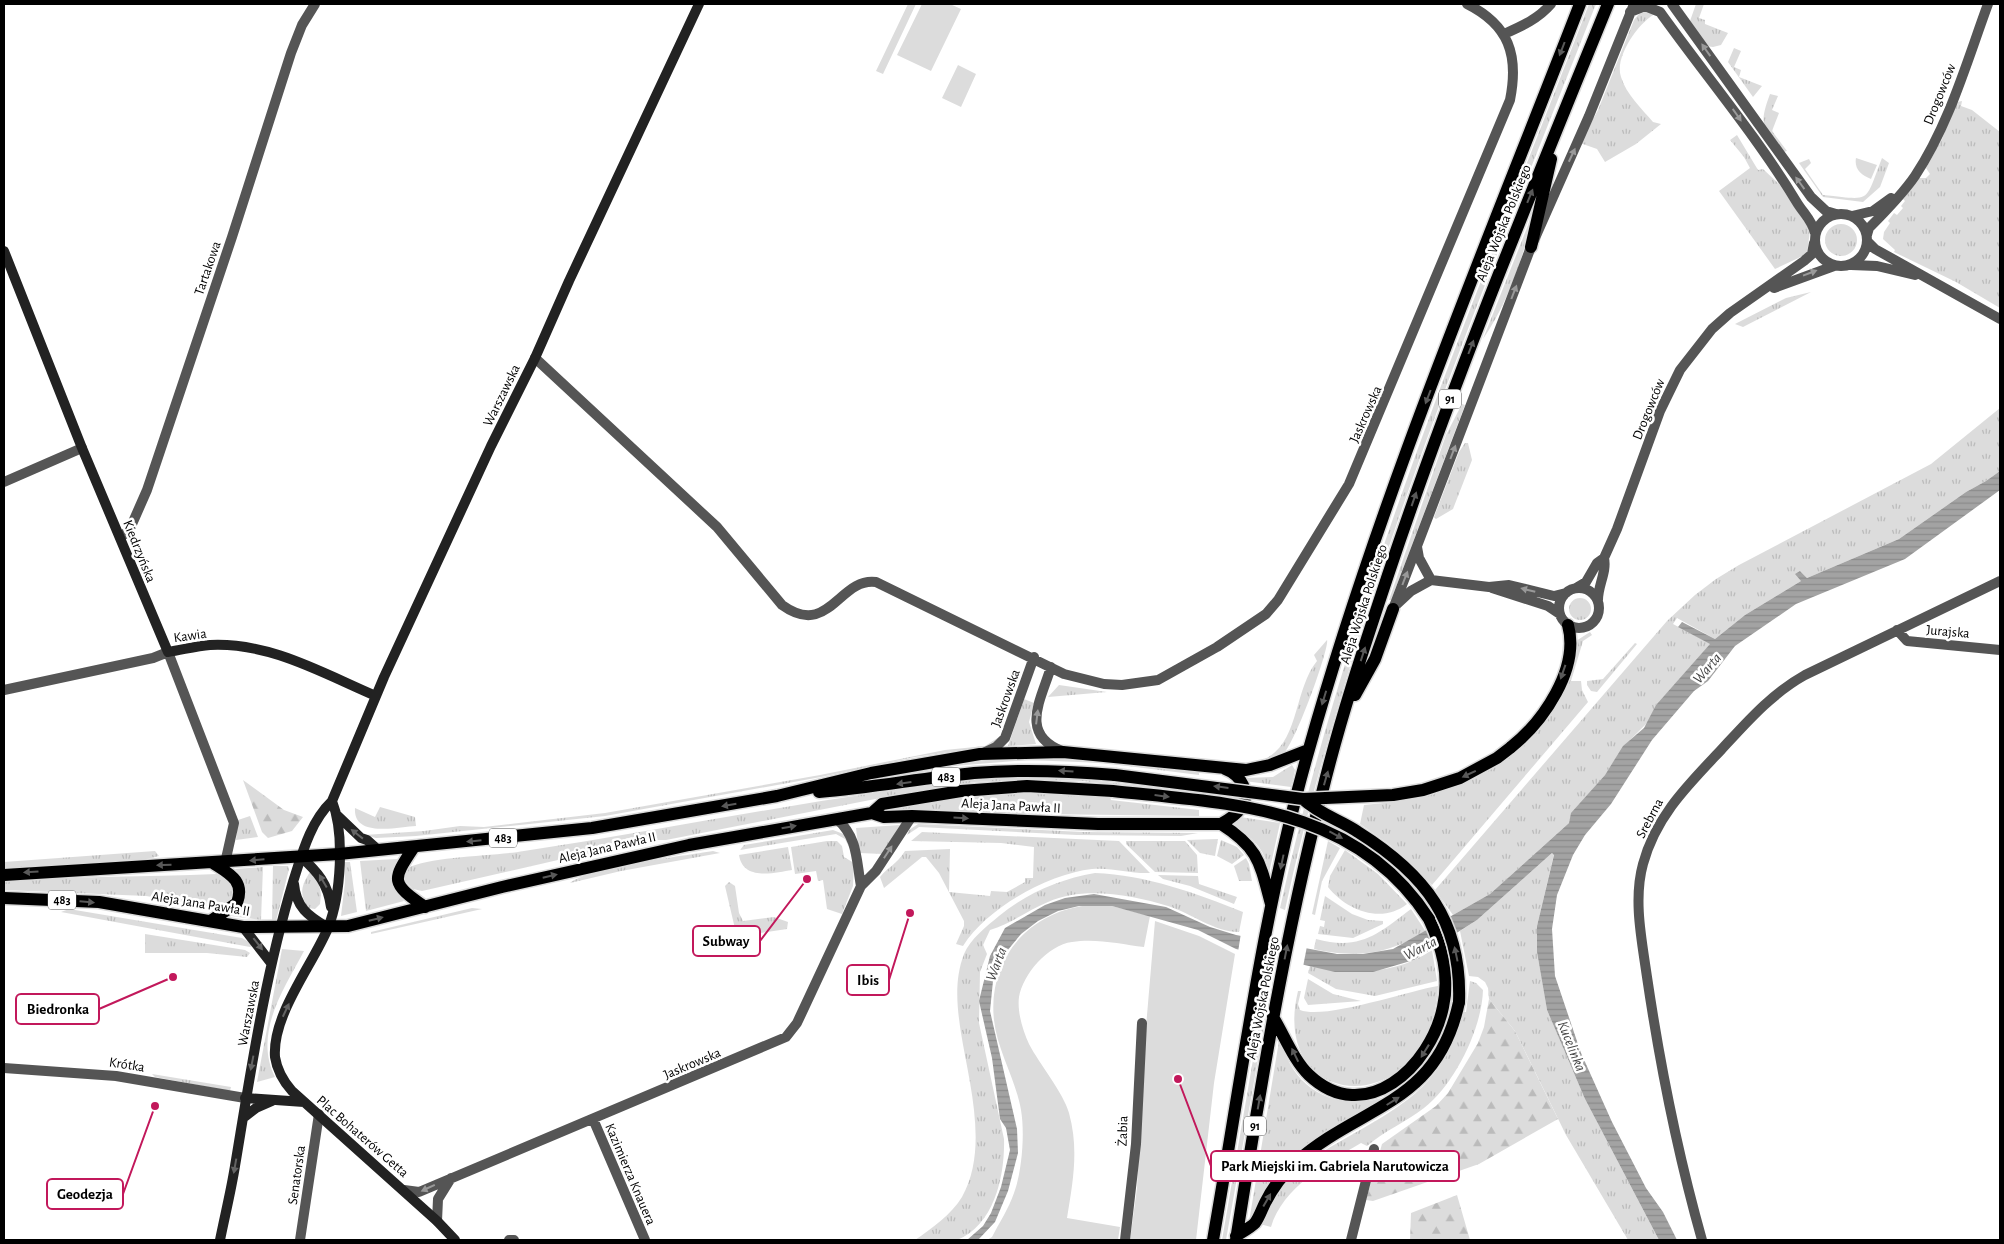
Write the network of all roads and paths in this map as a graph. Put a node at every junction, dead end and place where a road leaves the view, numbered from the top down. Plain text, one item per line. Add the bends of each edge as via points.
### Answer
1 (316, 4) edge
2 (699, 4) edge
3 (1467, 4) edge
4 (1551, 4) edge
5 (1580, 4) edge
6 (1608, 4) edge
7 (1672, 4) edge
8 (1988, 4) edge
9 (1632, 8) edge
10 (1504, 34) junction
11 (1556, 132) junction
12 (1904, 189) junction
13 (1836, 214) junction
14 (1852, 216) junction
15 (1815, 238) junction
16 (1867, 238) junction
17 (1531, 247) junction
18 (4, 251) edge
19 (1851, 264) junction
20 (1834, 266) junction
21 (1926, 278) junction
22 (1754, 296) junction
23 (2000, 319) edge
24 (536, 358) junction
25 (82, 448) junction
26 (4, 482) edge
27 (120, 538) junction
28 (1417, 546) junction
29 (1604, 558) junction
30 (1431, 580) junction
31 (2000, 581) edge
32 (1489, 587) junction
33 (1576, 588) junction
34 (1566, 593) junction
35 (1598, 600) junction
36 (1393, 609) junction
37 (1560, 614) junction
38 (1568, 625) junction
39 (1897, 630) junction
40 (2000, 650) edge
41 (168, 652) junction
42 (1034, 657) junction
43 (1051, 667) junction
44 (4, 690) edge
45 (376, 696) junction
46 (1343, 717) junction
47 (1308, 750) junction
48 (1063, 752) junction
49 (980, 754) junction
50 (1225, 769) junction
51 (777, 796) junction
52 (1304, 799) junction
53 (332, 801) junction
54 (872, 813) junction
55 (338, 816) junction
56 (912, 816) junction
57 (837, 819) junction
58 (1221, 824) junction
59 (414, 847) junction
60 (377, 849) junction
61 (339, 854) junction
62 (301, 857) junction
63 (219, 863) junction
64 (4, 875) edge
65 (293, 882) junction
66 (861, 886) junction
67 (4, 898) edge
68 (1272, 906) junction
69 (425, 907) junction
70 (332, 912) junction
71 (212, 920) junction
72 (243, 927) junction
73 (328, 927) junction
74 (279, 928) junction
75 (271, 963) junction
76 (1273, 1017) junction
77 (1142, 1023) dead end
78 (4, 1068) edge
79 (245, 1098) junction
80 (274, 1100) junction
81 (304, 1102) junction
82 (318, 1114) junction
83 (243, 1118) junction
84 (593, 1119) junction
85 (1374, 1149) dead end
86 (451, 1177) junction
87 (404, 1190) junction
88 (437, 1221) junction
89 (1236, 1238) edge
90 (220, 1240) edge
91 (300, 1240) edge
92 (455, 1240) edge
93 (509, 1240) edge
94 (514, 1240) edge
95 (645, 1240) edge
96 (1125, 1240) edge
97 (1213, 1240) edge
98 (1351, 1240) edge
99 (1702, 1240) edge

1 - 27 street, Tartakowa via 302,25 290,53 147,490 129,531
2 - 24 street, Warszawska
3 - 10 street, Jaskrowska via 1494,22
4 - 10 street via 1529,23
5 -> 47 main road, Aleja Wojska Polskiego / 91 via 1388,502
6 - 11 main road, Aleja Wojska Polskiego / 91
13 -> 7 street via 1826,211 1811,197
8 - 12 street, Drogowców via 1938,133
9 -> 15 street via 1645,6 1660,12 1781,176 1809,217
17 -> 9 street
10 - 43 street, Jaskrowska via 1510,47 1514,76 1502,122 1349,484 1278,600 1266,614 1217,647 1158,680 1104,684 1064,674
11 - 17 main road
46 -> 11 main road, Aleja Wojska Polskiego / 91 via 1432,446
12 - 14 street, Drogowców via 1873,212
12 - 16 street, Drogowców via 1869,228
13 - 14 street
13 - 15 street via 1819,224
14 - 16 street via 1859,220
15 - 20 street via 1818,253
15 - 22 street, Drogowców via 1812,254
16 - 19 street via 1862,255
16 - 21 street via 1875,249
28 -> 17 street
18 - 25 street, Kiedrzyńska
19 - 20 street
19 - 21 street via 1877,266
22 -> 20 street, Drogowców via 1810,272
21 - 23 street
22 - 29 street, Drogowców via 1712,329 1680,370 1660,411
24 - 42 street via 717,527 782,605 790,610 810,615 821,613 863,582 876,582
24 - 45 street, Warszawska
25 - 26 street
25 - 27 street, Kiedrzyńska
27 - 41 street, Kiedrzyńska
28 - 30 street via 1419,558
36 -> 28 street
29 - 33 street, Drogowców via 1597,562 1586,582
29 - 35 street, Drogowców via 1606,567 1599,584
30 - 32 street
30 - 36 street via 1407,593
31 - 39 street, Srebrna
34 -> 32 street via 1554,596 1509,586
32 - 37 street via 1548,606
33 - 34 street
33 - 35 street via 1587,589
34 - 37 street via 1560,603
35 - 38 street via 1599,613 1592,624 1580,629
36 - 46 main road via 1375,659
37 - 38 street
38 -> 52 main road, Aleja Jana Pawła II, bridge via 1571,645 1554,697 1531,728 1510,748 1474,772 1423,790 1393,795
39 - 40 street, Jurajska via 1907,641
39 - 99 street, Srebrna via 1777,692 1673,801 1656,828 1646,854 1640,884 1640,921 1649,986
41 - 44 street, Kawia
41 - 45 street, Kawia via 209,645 261,649
41 - 63 street, Kiedrzyńska via 234,823
42 - 43 street, Jaskrowska
42 - 49 street, Jaskrowska via 1004,738 996,747
48 -> 43 street via 1042,739 1036,724 1036,714
45 - 53 street, Warszawska
76 -> 46 main road, Aleja Wojska Polskiego / 91 via 1294,911
47 - 50 main road, Aleja Jana Pawła II via 1260,768
47 -> 68 main road, Aleja Wojska Polskiego / 91
48 - 49 main road, Aleja Jana Pawła II / 483
48 - 50 main road, Aleja Jana Pawła II / 483
49 - 51 main road, Aleja Jana Pawła II / 483 via 871,773
50 - 58 main road via 1239,778 1245,794 1239,811
52 -> 51 main road, Aleja Jana Pawła II / 483, bridge via 1053,770 973,773
51 -> 59 main road, Aleja Jana Pawła II / 483 via 592,828
89 -> 52 main road, bridge via 1255,1223 1277,1184 1294,1164 1402,1096 1422,1078 1441,1052 1459,1002 1458,960 1452,937 1444,918 1423,887 1375,843 1316,810
53 - 55 street
53 - 62 street, Warszawska via 322,811
54 - 56 main road, Aleja Jana Pawła II / 483 via 884,817
54 - 57 main road, Aleja Jana Pawła II / 483
54 -> 76 main road, bridge via 882,804 961,791 1027,786 1113,791 1280,814 1324,829 1363,851 1395,877 1429,919 1443,956 1444,1006 1438,1026 1418,1062 1394,1084 1363,1094 1331,1089 1309,1075
60 -> 55 street
55 - 61 street
56 -> 58 main road, Aleja Jana Pawła II / 483 via 1098,824
66 -> 56 street, Jaskrowska via 876,871
57 - 66 street via 852,838
69 -> 57 main road, Aleja Jana Pawła II / 483 via 680,847
58 - 68 main road via 1253,850
59 - 60 main road, Aleja Jana Pawła II / 483
59 - 69 main road via 399,869 398,883 404,892
60 - 61 main road, Aleja Jana Pawła II / 483
61 - 62 main road, Aleja Jana Pawła II / 483
61 - 70 street via 339,879
62 -> 63 main road, Aleja Jana Pawła II / 483
62 - 65 street, Warszawska
70 -> 62 street via 330,895 322,878
63 -> 64 main road, Aleja Jana Pawła II / 483
63 - 71 main road via 234,876 240,892 237,903
65 - 73 street via 302,910
65 - 74 street, Warszawska
66 - 84 street, Jaskrowska via 796,1023 786,1037
67 -> 71 main road, Aleja Jana Pawła II / 483 via 99,902
68 - 97 main road, Aleja Wojska Polskiego / 91
73 -> 69 main road, Aleja Jana Pawła II / 483 via 348,926
70 - 73 street
71 - 72 main road, Aleja Jana Pawła II / 483
72 - 74 main road, Aleja Jana Pawła II / 483
72 -> 75 street
73 - 74 main road, Aleja Jana Pawła II / 483
81 -> 73 street, Plac Bohaterów Getta via 283,1078 276,1057 277,1036 284,1015
74 - 75 street, Warszawska
75 -> 79 street, Warszawska
89 -> 76 main road, Aleja Wojska Polskiego / 91
77 - 96 street, Żabia via 1135,1153
78 - 79 street, Krótka via 116,1076
79 - 80 street, Plac Bohaterów Getta
79 - 83 street, Warszawska
80 - 81 street, Plac Bohaterów Getta
80 - 83 street
81 - 82 street, Plac Bohaterów Getta
82 - 87 street, Plac Bohaterów Getta
82 - 91 street, Senatorska
83 -> 90 street, Warszawska
84 - 86 street, Jaskrowska
84 - 95 street, Kazimierza Knauera
85 - 98 street
86 -> 87 street, Jaskrowska via 419,1192
86 - 88 street via 438,1199
87 - 88 street, Plac Bohaterów Getta
88 - 92 street, Plac Bohaterów Getta
93 - 94 street

